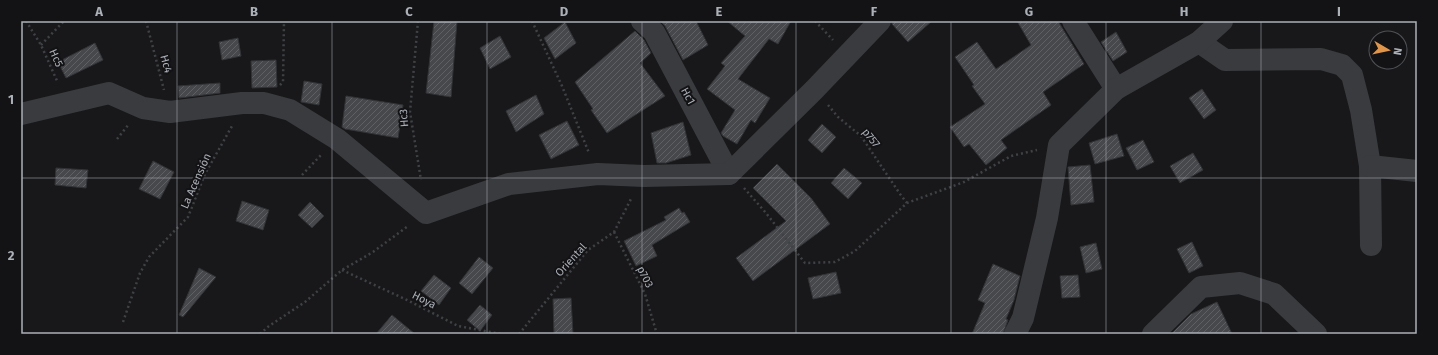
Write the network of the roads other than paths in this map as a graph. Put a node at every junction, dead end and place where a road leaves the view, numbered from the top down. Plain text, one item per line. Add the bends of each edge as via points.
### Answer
1 (642, 21) edge
2 (880, 21) edge
3 (1073, 21) edge
4 (1222, 21) edge
5 (1198, 42) junction
6 (1116, 89) junction
7 (21, 114) edge
8 (1370, 166) junction
9 (1417, 171) edge
10 (729, 174) junction
11 (1371, 245) dead end
12 (1015, 334) edge
13 (1153, 334) edge
14 (1316, 334) edge

1 - 10 street, Hc1 via 654,32
2 - 10 street
3 - 6 street
4 - 5 street
5 - 6 street
5 - 8 street via 1225,60 1321,59 1342,65 1352,75 1361,110
6 - 12 street via 1059,145 1047,218 1023,318
7 - 10 street via 109,93 143,108 170,112 242,103 264,104 290,110 337,139 426,213 509,184 598,174
8 - 9 street
8 - 11 street
13 - 14 street via 1201,287 1240,283 1274,294

